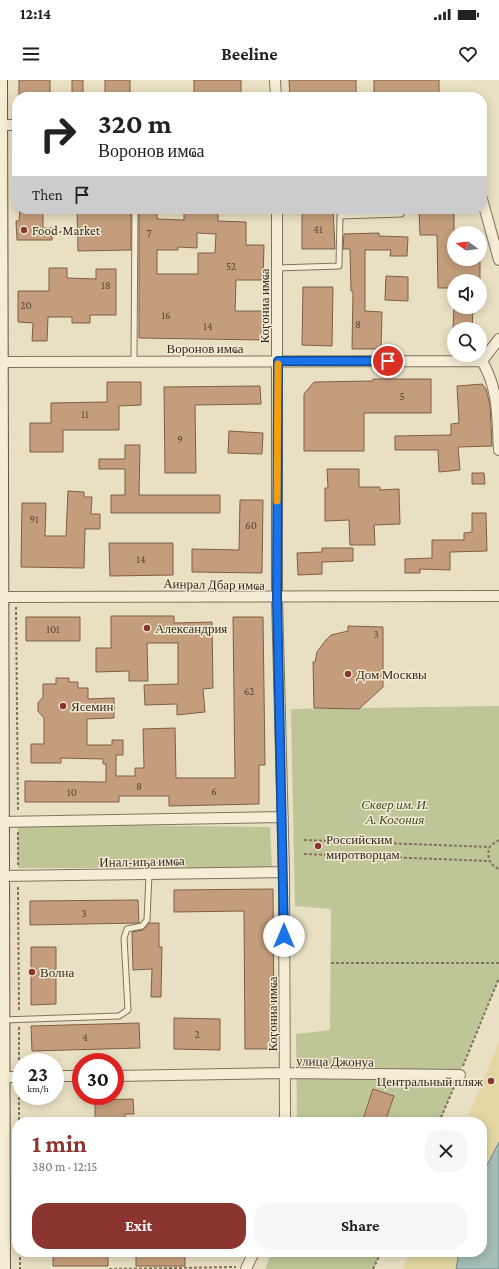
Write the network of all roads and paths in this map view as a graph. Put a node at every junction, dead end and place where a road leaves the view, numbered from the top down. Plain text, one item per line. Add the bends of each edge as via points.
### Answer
1 (0, 80) edge
2 (275, 80) edge
3 (276, 92) edge
4 (0, 125) edge
5 (12, 125) edge
6 (135, 214) edge
7 (277, 214) edge
8 (401, 214) dead end
9 (486, 214) edge
10 (499, 260) edge
11 (277, 268) junction
12 (499, 339) edge
13 (487, 355) edge
14 (134, 361) junction
15 (278, 361) junction
16 (447, 361) edge
17 (1, 362) edge
18 (483, 362) edge
19 (498, 399) edge
20 (499, 450) edge
21 (499, 596) edge
22 (6, 597) edge
23 (277, 598) junction
24 (283, 817) junction
25 (18, 821) junction
26 (1, 822) edge
27 (304, 840) dead end
28 (499, 840) edge
29 (489, 847) junction
30 (304, 854) dead end
31 (489, 861) junction
32 (499, 869) edge
33 (284, 872) junction
34 (149, 874) junction
35 (1, 876) edge
36 (18, 876) junction
37 (331, 963) dead end
38 (499, 963) edge
39 (499, 978) edge
40 (19, 1019) junction
41 (2, 1020) junction
42 (20, 1053) edge
43 (285, 1073) junction
44 (460, 1075) junction
45 (124, 1076) edge
46 (1, 1077) edge
47 (12, 1077) edge
48 (19, 1105) edge
49 (19, 1117) edge
50 (285, 1117) edge
51 (441, 1117) edge
52 (2, 1234) edge
53 (20, 1257) edge
54 (252, 1257) edge
55 (379, 1257) edge
56 (247, 1268) edge
57 (3, 1269) edge
58 (20, 1269) edge
59 (109, 1269) edge
60 (373, 1269) edge

1 - 4 main road
2 - 3 street
4 - 5 street
4 - 17 main road
6 - 14 lane
7 - 11 street, Коӷониа имҩа
8 - 11 lane via 340,216 339,266
9 - 10 street
11 - 15 street, Коӷониа имҩа
12 - 13 street
14 - 15 street, Воронов имҩа
14 - 17 street, Воронов имҩа
15 - 16 street, Воронов имҩа
15 - 23 street, Коӷониа имҩа
17 - 22 main road via 1,496
18 - 19 street via 491,376
19 - 20 street
21 - 23 street, Аинрал Дбар имҩа
22 - 23 street, Аинрал Дбар имҩа
22 - 25 path
22 - 26 main road
23 - 24 street, Коӷониа имҩа
24 - 25 street
24 - 33 street, Коӷониа имҩа
25 - 26 street
25 - 36 path
26 - 35 main road
27 - 29 path
28 - 29 path
29 - 31 path
30 - 31 path
31 - 32 path
33 - 34 street, Инал-иҧа имҩа
33 - 43 street, Коӷониа имҩа
34 - 36 street, Инал-иҧа имҩа
34 - 40 lane via 148,920 142,926 127,929 124,938 128,1010 119,1016
35 - 36 street, Инал-иҧа имҩа
35 - 41 main road
36 - 40 path
37 - 38 path
39 - 44 path
40 - 41 lane
40 - 42 path
41 - 46 main road
43 - 44 street, улица Джонуа
43 - 45 street, улица Джонуа
43 - 50 street, Коӷониа имҩа
44 - 51 path
46 - 47 street
46 - 52 main road
48 - 49 path
52 - 57 main road
53 - 58 path
54 - 56 street
55 - 60 path
56 - 59 path

